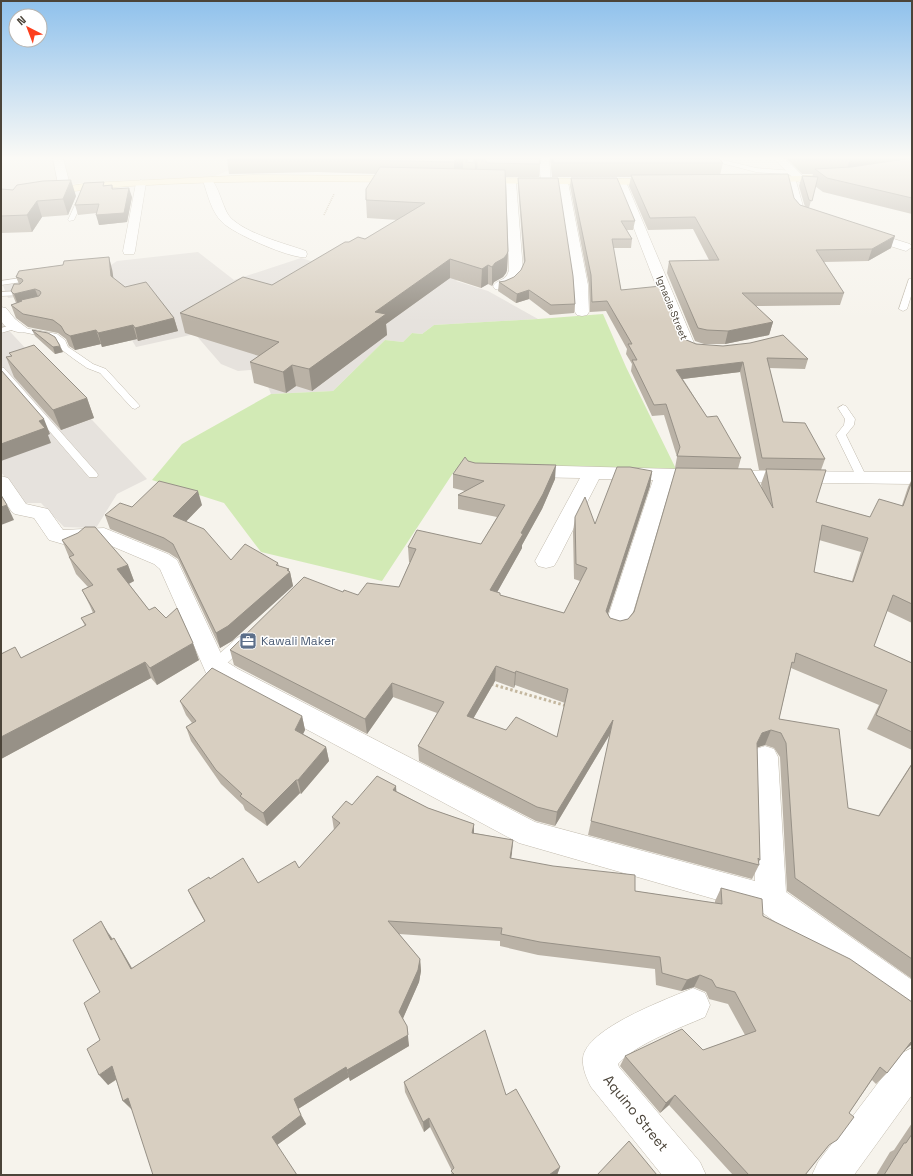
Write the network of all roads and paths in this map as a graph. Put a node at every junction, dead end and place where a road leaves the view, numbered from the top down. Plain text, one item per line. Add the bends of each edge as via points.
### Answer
1 (75, 213) edge
2 (136, 213) edge
3 (221, 213) edge
4 (513, 213) edge
5 (568, 213) edge
6 (634, 213) edge
7 (801, 213) edge
8 (72, 220) dead end
9 (827, 222) edge
10 (856, 231) edge
11 (909, 248) edge
12 (129, 251) dead end
13 (302, 254) dead end
14 (39, 277) edge
15 (912, 281) edge
16 (1, 283) edge
17 (500, 286) edge
18 (22, 293) edge
19 (1, 294) edge
20 (903, 309) dead end
21 (582, 312) dead end
22 (11, 319) edge
23 (1, 331) edge
24 (726, 349) edge
25 (1, 370) edge
26 (135, 406) dead end
27 (843, 408) dead end
28 (506, 471) edge
29 (592, 473) junction
30 (93, 475) dead end
31 (664, 475) junction
32 (862, 478) junction
33 (912, 478) edge
34 (1, 482) edge
35 (546, 561) dead end
36 (617, 626) edge
37 (249, 635) edge
38 (215, 666) junction
39 (486, 683) edge
40 (568, 706) edge
41 (765, 757) dead end
42 (770, 900) junction
43 (912, 1000) edge
44 (693, 1005) dead end
45 (912, 1066) edge
46 (687, 1175) edge
47 (831, 1175) edge

1 - 8 lane
2 - 12 street
3 - 13 street via 226,221 248,234
4 - 17 street via 515,277
5 - 21 street via 581,285
6 - 24 street, Ignacia Street via 687,345 693,349 710,352
7 - 9 street
10 - 11 street
14 - 16 lane
15 - 20 lane
18 - 19 lane
22 - 23 lane
22 - 26 lane via 54,336 90,366 103,371
25 - 30 lane
27 - 32 lane via 850,419 849,425 840,435
28 - 29 street
29 - 31 street
29 - 35 street
31 - 32 street
31 - 36 street
32 - 33 street
34 - 38 street via 19,508 41,513 56,535 104,535 161,559 169,565
37 - 38 lane
38 - 42 street via 229,676 529,834
39 - 40 path
41 - 42 street
42 - 43 street
44 - 46 street, Aquino Street via 638,1030 612,1045 600,1058 603,1074
45 - 47 street

